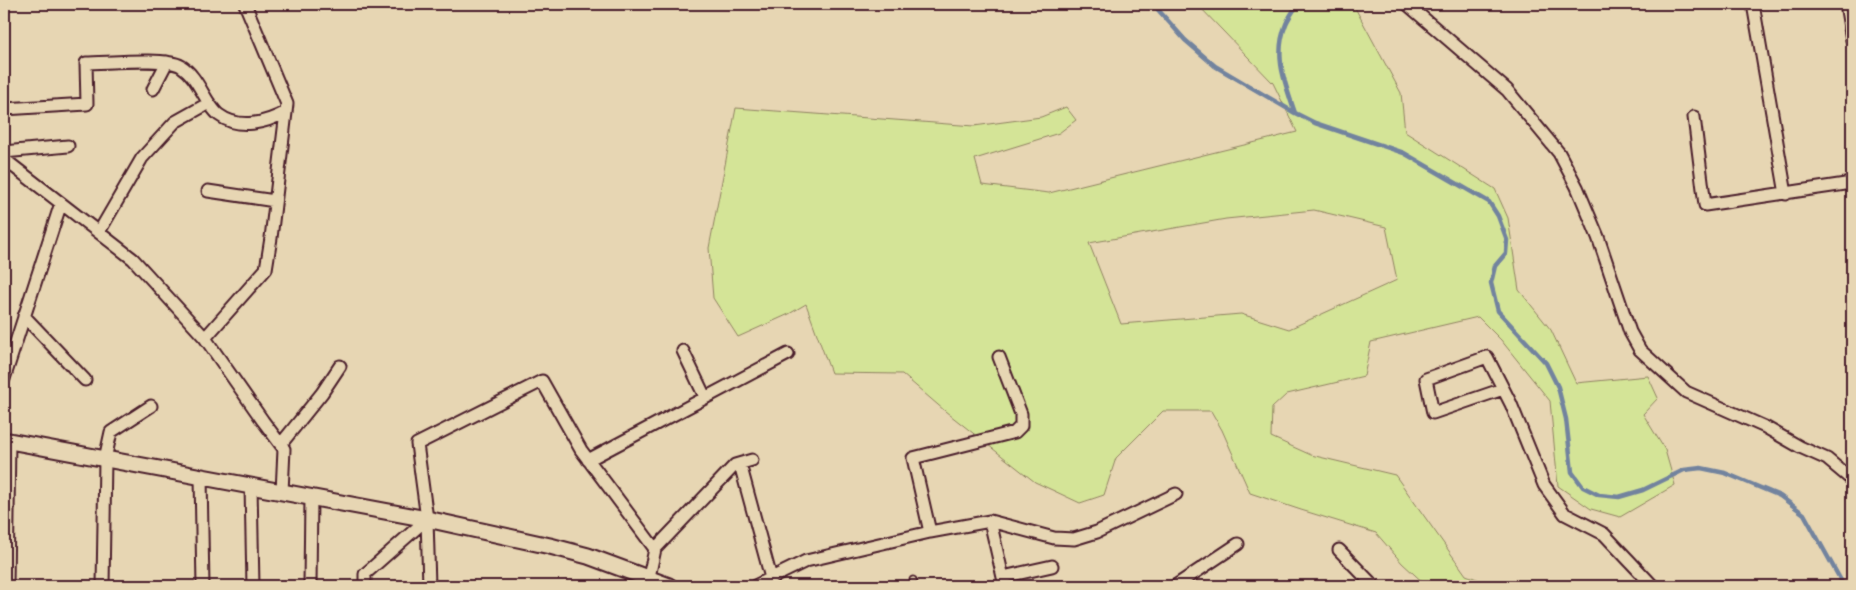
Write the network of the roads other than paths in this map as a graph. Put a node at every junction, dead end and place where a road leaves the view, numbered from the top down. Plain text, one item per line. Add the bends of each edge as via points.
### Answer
1 (245, 4) edge
2 (1407, 4) edge
3 (1753, 4) edge
4 (1846, 4) edge
5 (1852, 40) edge
6 (167, 62) junction
7 (153, 89) dead end
8 (209, 103) junction
9 (4, 109) edge
10 (286, 112) junction
11 (1694, 116) dead end
12 (68, 146) dead end
13 (4, 152) edge
14 (4, 159) edge
15 (1852, 183) edge
16 (208, 191) dead end
17 (1786, 194) junction
18 (275, 201) junction
19 (61, 202) junction
20 (99, 232) junction
21 (24, 316) junction
22 (204, 338) junction
23 (683, 351) dead end
24 (788, 354) dead end
25 (999, 357) dead end
26 (340, 366) dead end
27 (4, 379) edge
28 (86, 380) dead end
29 (1503, 388) junction
30 (705, 397) junction
31 (151, 406) dead end
32 (5, 441) edge
33 (281, 444) junction
34 (104, 459) junction
35 (588, 460) junction
36 (752, 460) dead end
37 (740, 464) junction
38 (202, 477) junction
39 (1852, 480) edge
40 (251, 486) junction
41 (282, 492) junction
42 (1176, 494) dead end
43 (311, 497) junction
44 (427, 519) junction
45 (990, 521) junction
46 (930, 532) junction
47 (1238, 544) dead end
48 (655, 548) junction
49 (1339, 550) dead end
50 (1052, 566) dead end
51 (771, 578) junction
52 (1004, 582) edge
53 (660, 583) edge
54 (5, 586) edge
55 (103, 586) edge
56 (203, 586) edge
57 (253, 586) edge
58 (310, 586) edge
59 (365, 586) edge
60 (429, 586) edge
61 (755, 586) edge
62 (1175, 586) edge
63 (1374, 586) edge
64 (1653, 586) edge

1 - 10 street via 287,104
2 - 39 street via 1507,90 1559,153 1598,237 1630,332 1640,350 1686,392 1827,459
3 - 17 street
4 - 5 street
6 - 7 street
6 - 8 street via 190,73
6 - 9 street via 86,63 87,104
8 - 10 street via 219,115 243,124 270,120
8 - 20 street via 175,122 142,158
10 - 18 street
11 - 17 street via 1705,205
12 - 13 street
14 - 19 street
15 - 17 street
16 - 18 street
18 - 22 street via 266,269
19 - 20 street
19 - 21 street
20 - 22 street via 133,259
21 - 27 street
21 - 28 street
22 - 33 street
23 - 30 street
24 - 30 street
25 - 46 street via 1021,414 1021,426 1015,432 913,458
26 - 33 street
29 - 29 street via 1433,413 1426,379 1487,357
29 - 64 street via 1544,485 1565,514 1604,534
30 - 35 street
31 - 34 street via 111,432
32 - 34 street
32 - 54 street
33 - 41 street via 284,449
34 - 38 street
34 - 55 street
35 - 44 street via 542,381 417,444
35 - 48 street
36 - 37 street
37 - 48 street via 735,465
37 - 51 street
38 - 40 street
38 - 56 street
40 - 41 street
40 - 57 street
41 - 43 street
42 - 45 street via 1097,532 1074,539 1054,538
43 - 44 street
43 - 58 street
44 - 53 street via 578,554
44 - 59 street via 365,574
44 - 60 street
45 - 46 street
45 - 52 street
46 - 51 street via 806,561
47 - 62 street
48 - 53 street
49 - 63 street
50 - 52 street
51 - 61 street

